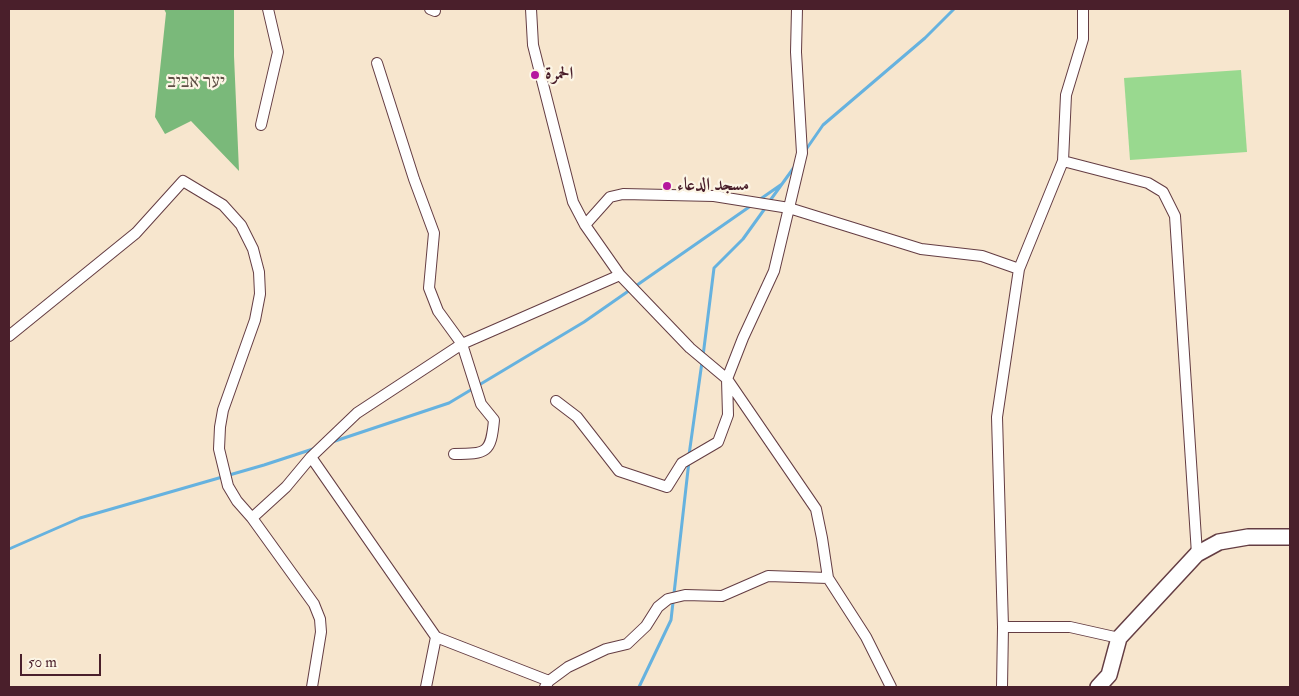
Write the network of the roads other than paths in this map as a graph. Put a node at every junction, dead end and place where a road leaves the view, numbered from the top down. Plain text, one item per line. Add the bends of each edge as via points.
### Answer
1 (268, 9) edge
2 (531, 9) edge
3 (797, 9) edge
4 (1082, 9) edge
5 (377, 63) dead end
6 (261, 125) dead end
7 (1063, 161) junction
8 (789, 208) junction
9 (585, 225) junction
10 (1019, 269) junction
11 (620, 275) junction
12 (9, 336) edge
13 (462, 344) junction
14 (727, 379) junction
15 (556, 401) dead end
16 (454, 454) dead end
17 (311, 457) junction
18 (252, 518) junction
19 (1290, 537) edge
20 (1198, 554) junction
21 (828, 578) junction
22 (1003, 627) junction
23 (436, 637) junction
24 (1119, 638) junction
25 (547, 684) edge
26 (312, 687) edge
27 (426, 687) edge
28 (891, 687) edge
29 (1002, 687) edge
30 (1098, 687) edge

1 - 6 street via 278,52
2 - 9 street via 533,45 573,202
3 - 8 street via 802,153
4 - 7 street via 1083,39 1066,94
5 - 13 street via 434,233 430,288 438,311
7 - 10 street
7 - 20 street via 1148,183 1163,192 1175,216
8 - 9 street via 714,196 623,194 610,197
8 - 10 street via 921,249 982,256
8 - 14 street via 774,271
9 - 11 street
10 - 22 street via 998,418
11 - 13 street
11 - 14 street via 690,348
12 - 18 street via 136,233 183,180 222,205 241,226 253,249 259,272 260,294 255,320 223,410 219,448 228,486 236,501
13 - 16 street via 481,404 494,420 492,442 484,450 474,454
13 - 17 street via 357,412
14 - 15 street via 728,415 718,442 682,463 667,486 619,471 577,417
14 - 21 street via 816,509
17 - 18 street via 286,488
17 - 23 street
18 - 26 street via 314,604 320,619 321,632
19 - 20 street via 1248,537 1219,542
20 - 24 street
21 - 25 street via 768,576 722,596 668,599 628,644 568,667
21 - 28 street via 866,637
22 - 24 street via 1070,627
22 - 29 street
23 - 25 street
23 - 27 street
24 - 30 street via 1108,675

